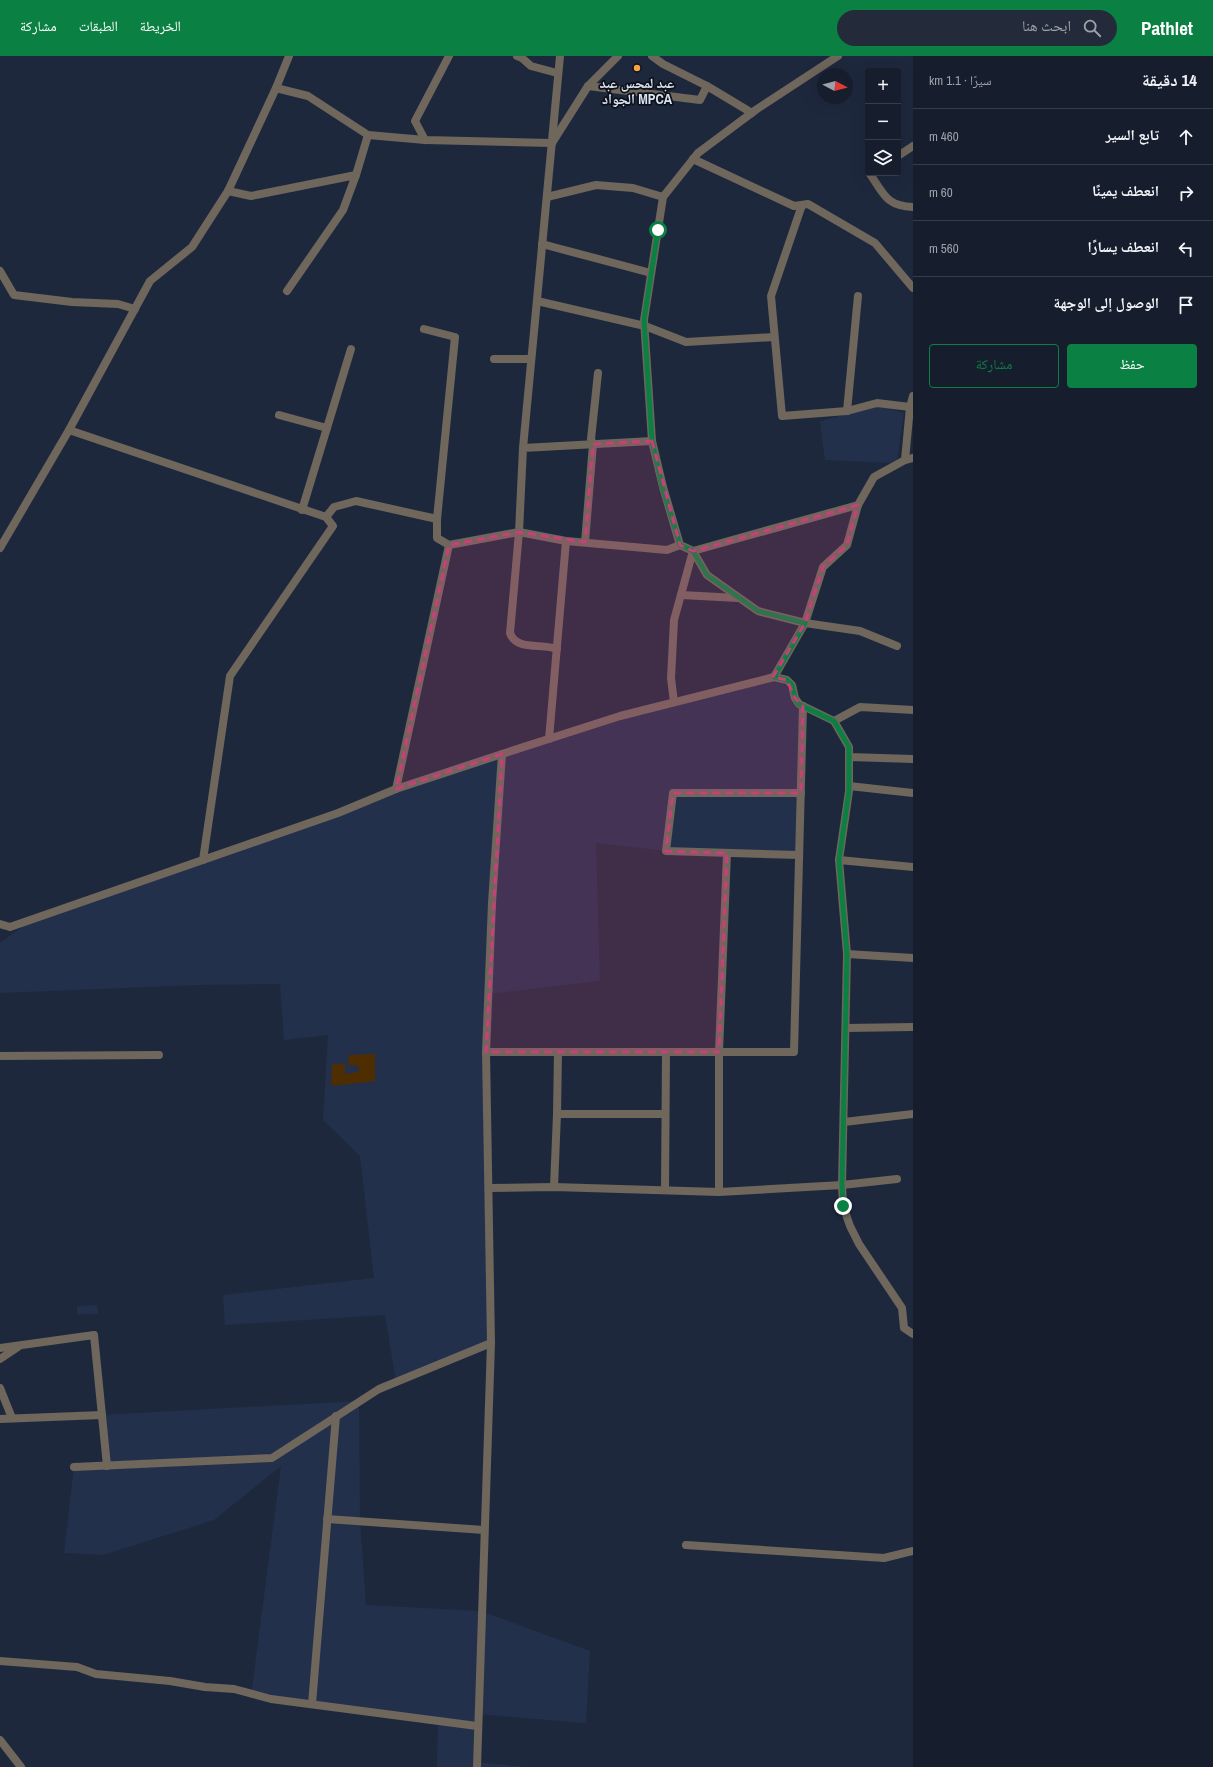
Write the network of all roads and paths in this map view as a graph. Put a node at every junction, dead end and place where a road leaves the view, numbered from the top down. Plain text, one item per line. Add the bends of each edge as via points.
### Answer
1 (289, 56) edge
2 (449, 56) edge
3 (517, 56) edge
4 (560, 56) edge
5 (618, 56) edge
6 (652, 56) edge
7 (838, 56) edge
8 (557, 73) junction
9 (588, 86) junction
10 (707, 86) junction
11 (276, 88) junction
12 (752, 113) junction
13 (368, 135) junction
14 (425, 140) junction
15 (552, 143) junction
16 (913, 146) edge
17 (901, 154) edge
18 (693, 159) junction
19 (356, 175) junction
20 (873, 176) edge
21 (228, 191) junction
22 (547, 197) junction
23 (663, 197) junction
24 (802, 205) junction
25 (913, 207) edge
26 (542, 244) junction
27 (0, 271) edge
28 (651, 273) junction
29 (913, 288) edge
30 (287, 292) dead end
31 (858, 296) dead end
32 (537, 301) junction
33 (135, 309) junction
34 (645, 326) junction
35 (424, 329) dead end
36 (774, 337) junction
37 (351, 349) dead end
38 (494, 359) dead end
39 (531, 359) junction
40 (598, 373) dead end
41 (913, 396) edge
42 (910, 407) junction
43 (847, 411) junction
44 (279, 415) dead end
45 (327, 428) junction
46 (69, 430) junction
47 (652, 441) junction
48 (593, 444) junction
49 (523, 448) junction
50 (909, 459) edge
51 (858, 505) junction
52 (302, 510) junction
53 (326, 517) junction
54 (437, 519) junction
55 (519, 532) junction
56 (566, 541) junction
57 (585, 542) junction
58 (680, 545) junction
59 (448, 546) junction
60 (0, 548) edge
61 (693, 551) junction
62 (681, 595) junction
63 (738, 598) junction
64 (805, 623) junction
65 (897, 646) dead end
66 (556, 649) junction
67 (774, 677) junction
68 (674, 702) junction
69 (803, 706) junction
70 (913, 710) edge
71 (834, 721) junction
72 (549, 739) junction
73 (502, 754) junction
74 (849, 758) junction
75 (913, 759) edge
76 (849, 786) junction
77 (396, 789) junction
78 (801, 793) junction
79 (913, 793) edge
80 (727, 853) junction
81 (799, 855) junction
82 (203, 860) junction
83 (839, 860) junction
84 (913, 867) edge
85 (0, 924) edge
86 (10, 927) junction
87 (0, 931) edge
88 (847, 954) junction
89 (913, 958) edge
90 (913, 1027) edge
91 (846, 1028) junction
92 (486, 1052) junction
93 (558, 1052) junction
94 (666, 1052) junction
95 (719, 1052) junction
96 (159, 1055) dead end
97 (0, 1056) edge
98 (557, 1114) junction
99 (665, 1114) junction
100 (913, 1114) edge
101 (844, 1122) junction
102 (897, 1179) dead end
103 (842, 1185) junction
104 (554, 1186) junction
105 (489, 1188) junction
106 (665, 1190) junction
107 (719, 1192) junction
108 (913, 1334) edge
109 (491, 1343) junction
110 (20, 1346) junction
111 (0, 1348) edge
112 (0, 1359) edge
113 (0, 1388) edge
114 (102, 1415) junction
115 (336, 1416) junction
116 (12, 1418) junction
117 (0, 1419) edge
118 (107, 1466) junction
119 (74, 1467) dead end
120 (327, 1519) junction
121 (484, 1530) junction
122 (686, 1545) dead end
123 (913, 1551) edge
124 (0, 1661) edge
125 (312, 1704) junction
126 (477, 1726) junction
127 (1, 1742) edge
128 (21, 1767) edge
129 (477, 1767) edge

1 - 11 street
2 - 14 street via 415,121
3 - 8 street via 532,66
4 - 8 street
5 - 9 street
6 - 10 street
7 - 12 street
8 - 15 street
9 - 10 street via 700,100
9 - 15 street
10 - 12 street
11 - 13 street via 308,96
11 - 21 street
12 - 18 street
13 - 14 street
13 - 19 street
14 - 15 street
15 - 22 street
16 - 17 street
18 - 23 street
18 - 24 street via 794,206
19 - 21 street via 250,196
19 - 30 street via 343,210
20 - 25 street via 886,198 899,206
21 - 33 street via 192,247 150,281
22 - 23 street via 596,185 633,188
22 - 26 street
23 - 28 street
24 - 29 street via 808,204 876,243
24 - 36 street via 771,296
26 - 28 street
26 - 32 street
27 - 33 street via 14,294 72,302 118,304
28 - 34 street
31 - 43 street
32 - 34 street
32 - 39 street
33 - 46 street
34 - 36 street via 686,342
34 - 47 street
35 - 54 street via 455,337
36 - 43 street via 782,416
37 - 45 street
38 - 39 street
39 - 49 street
40 - 48 street via 591,438
41 - 42 street
42 - 43 street via 877,402
42 - 50 street
44 - 45 street
45 - 52 street
46 - 52 street
46 - 60 street
47 - 48 street
47 - 58 street via 662,487
48 - 49 street
48 - 57 street
49 - 55 street
50 - 51 street via 874,477
51 - 61 street
51 - 64 street via 847,545 823,567
52 - 53 street
53 - 54 street via 334,507 356,501
53 - 82 street via 333,526 230,676
54 - 59 street via 437,538
55 - 56 street
55 - 59 street
55 - 66 street via 510,633 512,639 518,643
56 - 57 street
56 - 66 street
57 - 58 street via 667,550
58 - 61 street
59 - 77 street
61 - 62 street
61 - 63 street via 707,575
62 - 63 street
62 - 68 street via 674,620 671,678
63 - 64 street via 758,611
64 - 65 street via 860,631
64 - 67 street
66 - 72 street
67 - 68 street
67 - 69 street via 787,680 792,685 798,704
68 - 72 street
69 - 71 street
69 - 78 street
70 - 71 street via 860,707
71 - 74 street via 849,747
72 - 73 street
73 - 77 street
73 - 92 street
74 - 75 street
74 - 76 street
76 - 79 street
76 - 83 street
77 - 82 street via 338,813
78 - 80 street via 673,793 666,851
78 - 81 street
80 - 81 street
80 - 95 street
81 - 95 street via 794,1052
82 - 86 street
83 - 84 street
83 - 88 street
85 - 86 street
86 - 87 street
88 - 89 street
88 - 91 street
90 - 91 street
91 - 101 street
92 - 93 street
92 - 105 street
93 - 94 street
93 - 98 street
94 - 95 street
94 - 99 street
95 - 107 street
96 - 97 street
98 - 99 street
98 - 104 street
99 - 106 street
100 - 101 street
101 - 103 street
102 - 103 street
103 - 107 street
103 - 108 street via 843,1206 850,1226 859,1244 902,1308 904,1328
104 - 105 street
104 - 106 street
105 - 109 street
106 - 107 street
109 - 115 street via 379,1389
109 - 121 street
110 - 111 street
110 - 112 street
110 - 114 street via 94,1335
113 - 116 street
114 - 116 street
114 - 118 street
115 - 118 street via 272,1458
115 - 120 street
116 - 117 street
118 - 119 street
120 - 121 street
120 - 125 street
121 - 126 street
122 - 123 street via 884,1558
124 - 125 street via 77,1667 96,1674 170,1681
125 - 126 street
126 - 129 street
127 - 128 street

